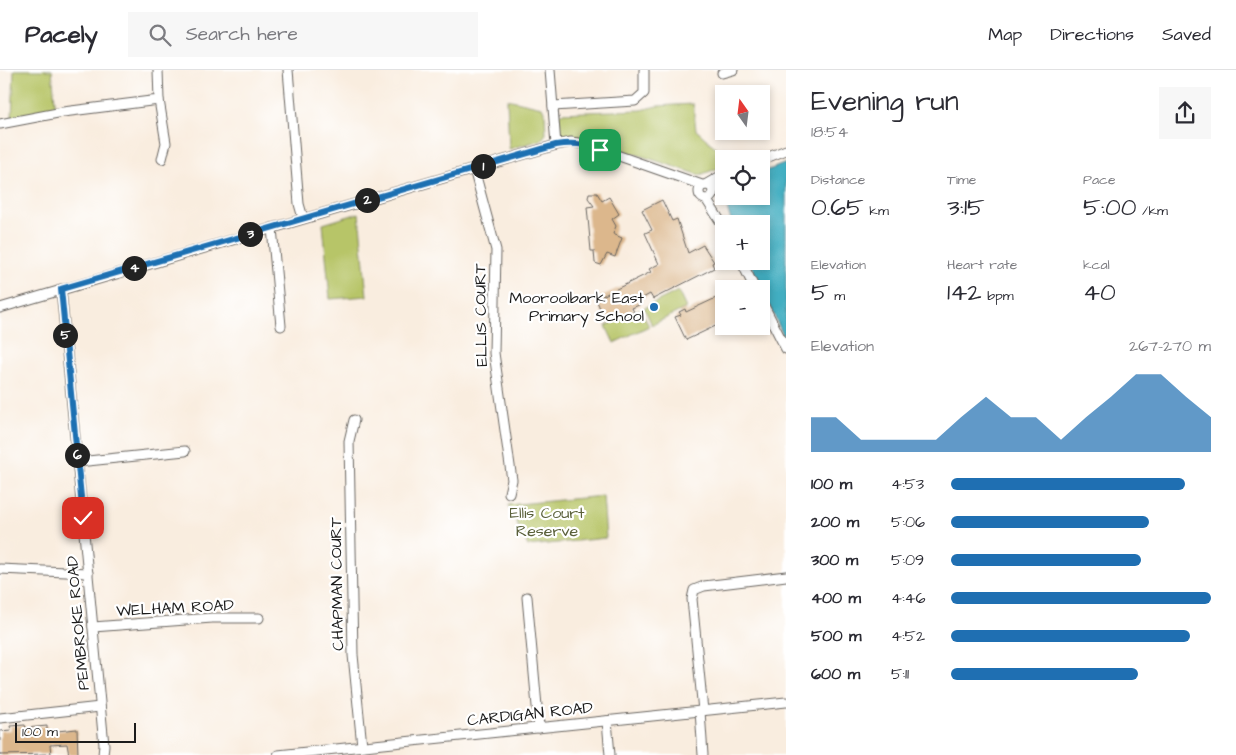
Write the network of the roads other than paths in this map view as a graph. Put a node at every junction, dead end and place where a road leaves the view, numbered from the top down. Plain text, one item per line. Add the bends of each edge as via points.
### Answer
1 (158, 70) edge
2 (288, 70) edge
3 (550, 70) edge
4 (644, 70) edge
5 (733, 70) edge
6 (722, 73) dead end
7 (159, 100) junction
8 (553, 106) junction
9 (0, 124) edge
10 (556, 145) junction
11 (786, 150) edge
12 (770, 156) edge
13 (162, 159) dead end
14 (474, 169) junction
15 (715, 182) edge
16 (715, 186) edge
17 (706, 191) junction
18 (718, 215) edge
19 (303, 218) junction
20 (272, 228) junction
21 (61, 289) junction
22 (0, 308) edge
23 (770, 318) edge
24 (281, 326) dead end
25 (786, 349) edge
26 (354, 420) dead end
27 (185, 451) dead end
28 (78, 462) junction
29 (509, 493) dead end
30 (0, 569) edge
31 (88, 573) junction
32 (786, 576) edge
33 (528, 598) dead end
34 (259, 618) dead end
35 (93, 627) junction
36 (786, 702) edge
37 (100, 707) junction
38 (702, 711) junction
39 (0, 718) edge
40 (607, 721) junction
41 (539, 728) junction
42 (104, 745) junction
43 (362, 746) junction
44 (103, 755) edge
45 (107, 755) edge
46 (278, 755) edge
47 (610, 755) edge
48 (703, 755) edge

1 - 7 street
2 - 19 street via 299,204
3 - 8 street
4 - 8 street via 644,93 635,100
5 - 6 street
7 - 9 street
7 - 13 street via 166,143
8 - 10 street
10 - 14 street
10 - 17 street via 585,144
11 - 12 street
14 - 19 street
14 - 29 street, ELLIS COURT via 496,250 494,353 512,480
15 - 17 street
16 - 17 street
17 - 18 street
19 - 20 street
20 - 21 street
20 - 24 street
21 - 22 street
21 - 28 street, PEMBROKE ROAD
23 - 25 street
26 - 43 street, CHAPMAN COURT via 349,442 353,655
27 - 28 street
28 - 31 street, PEMBROKE ROAD
30 - 31 street
31 - 35 street, PEMBROKE ROAD
32 - 38 street via 694,590 692,599
33 - 41 street
34 - 35 street, WELHAM ROAD via 212,618
35 - 37 street, PEMBROKE ROAD
36 - 38 street, CARDIGAN ROAD
37 - 39 street
37 - 42 street, PEMBROKE ROAD
38 - 40 street, CARDIGAN ROAD
38 - 48 street
40 - 41 street, CARDIGAN ROAD
40 - 47 street
41 - 43 street, CARDIGAN ROAD
42 - 44 street, PEMBROKE ROAD
42 - 45 street, PEMBROKE ROAD
43 - 46 street, CARDIGAN ROAD

